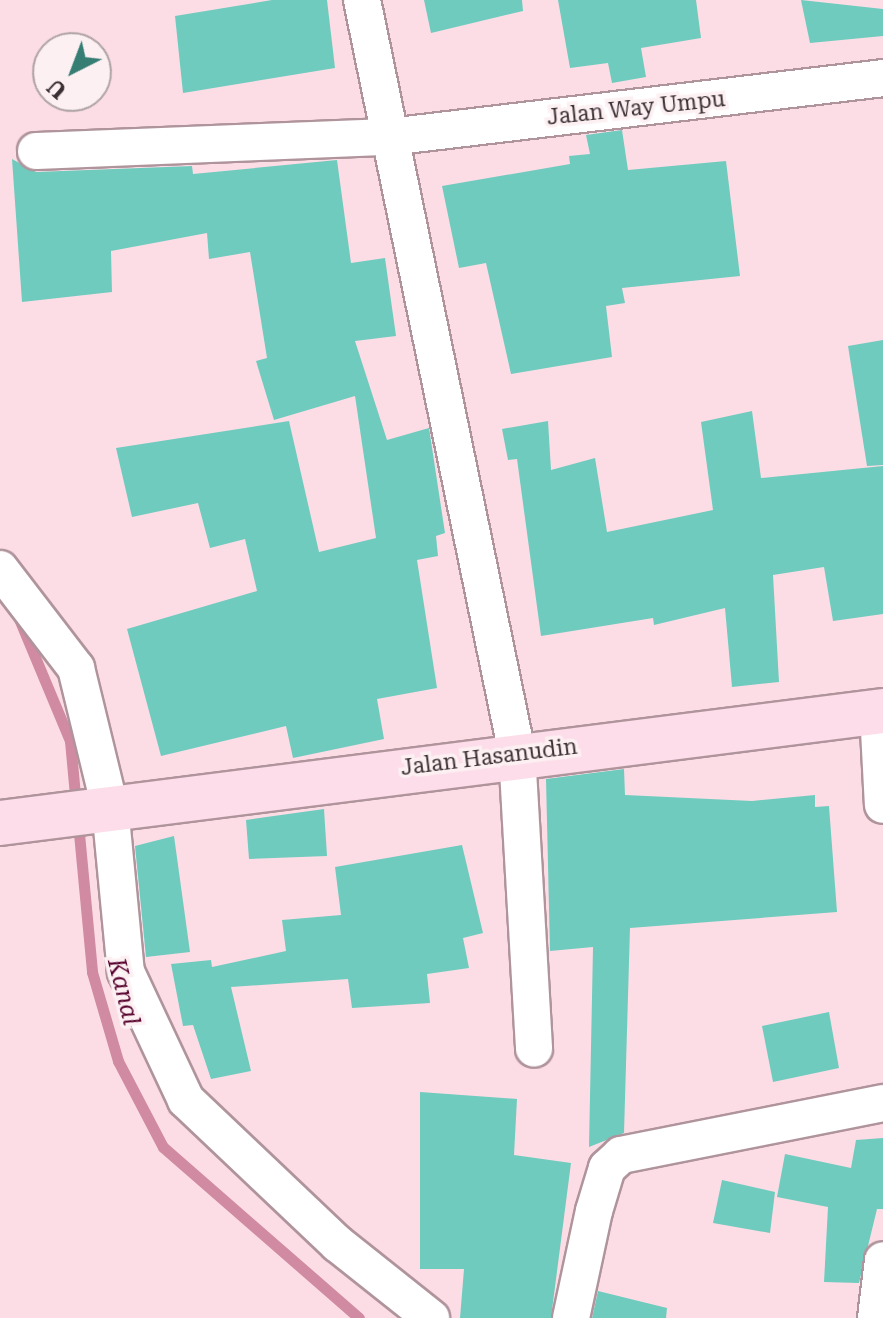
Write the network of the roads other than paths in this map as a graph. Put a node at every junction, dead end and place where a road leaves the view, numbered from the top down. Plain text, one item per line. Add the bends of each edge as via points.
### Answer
1 (362, 0) edge
2 (883, 78) edge
3 (389, 137) junction
4 (36, 151) dead end
5 (0, 569) edge
6 (881, 711) edge
7 (517, 753) junction
8 (883, 805) edge
9 (103, 809) junction
10 (17, 821) edge
11 (534, 1049) dead end
12 (883, 1103) edge
13 (883, 1260) edge
14 (431, 1318) edge
15 (571, 1318) edge
16 (876, 1318) edge

1 - 3 street
2 - 3 street, Jalan Way Umpu
3 - 4 street, Jalan Way Umpu
3 - 7 street
5 - 9 street via 76,668
6 - 7 main road, Jalan Hasanudin
6 - 8 street
7 - 9 main road, Jalan Hasanudin
7 - 11 street
9 - 10 main road, Jalan Hasanudin
9 - 14 street via 126,972 186,1100 327,1234
12 - 15 street via 621,1155 602,1182
13 - 16 street

